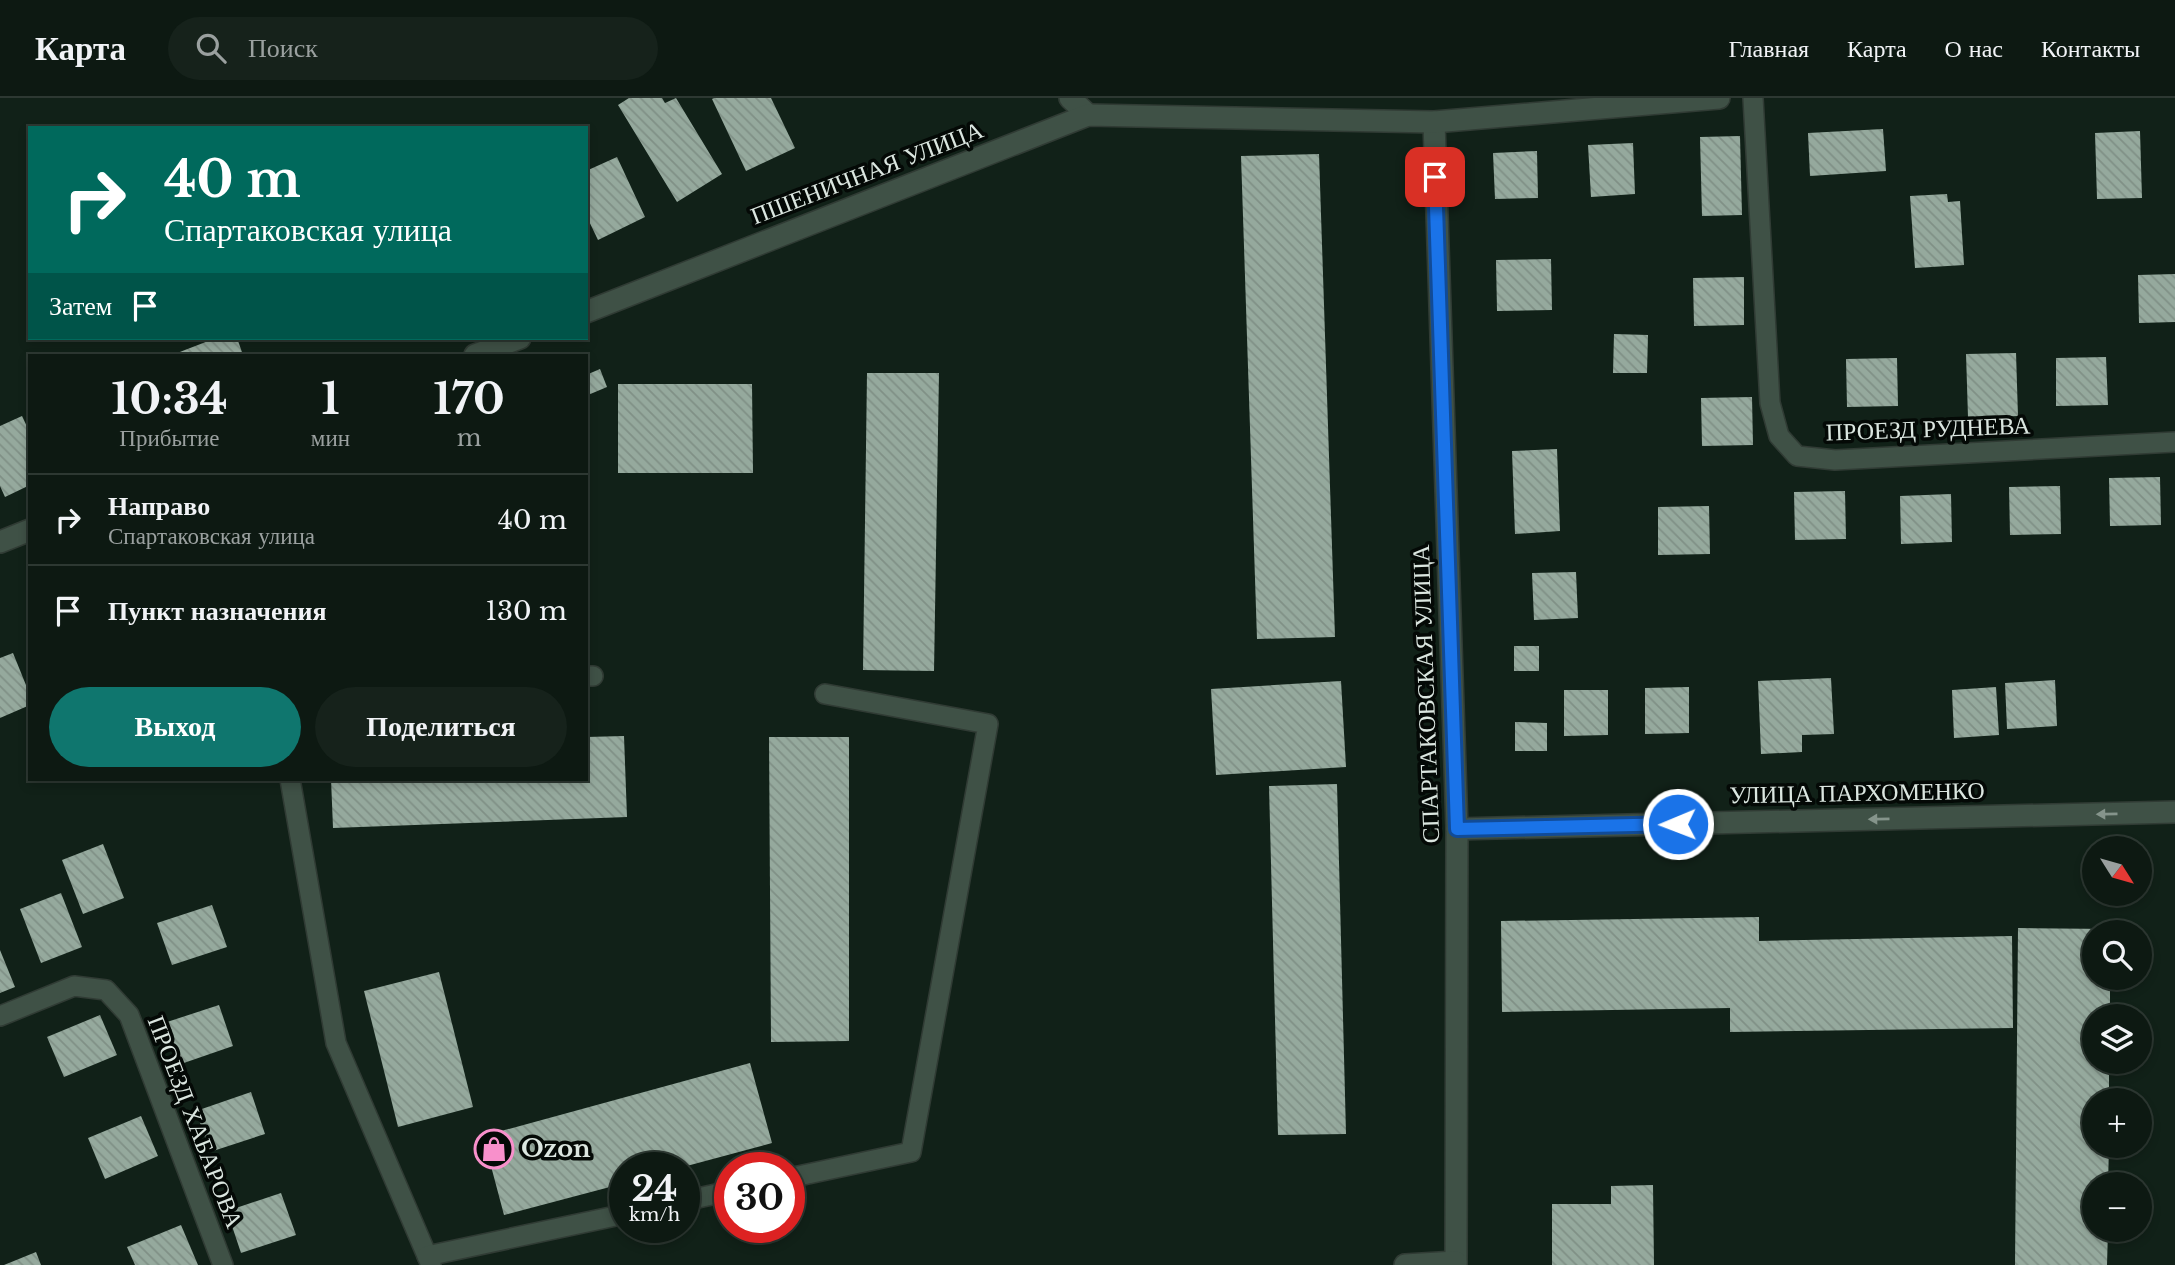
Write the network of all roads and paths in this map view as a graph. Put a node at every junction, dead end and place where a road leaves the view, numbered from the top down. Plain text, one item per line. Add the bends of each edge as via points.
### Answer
1 (1070, 98) edge
2 (1718, 98) edge
3 (1754, 98) edge
4 (1088, 115) junction
5 (1434, 122) junction
6 (588, 311) edge
7 (515, 340) edge
8 (478, 354) edge
9 (2175, 442) edge
10 (28, 531) edge
11 (0, 542) edge
12 (825, 694) dead end
13 (290, 781) edge
14 (2175, 812) edge
15 (1457, 829) junction
16 (0, 1016) edge
17 (805, 1175) edge
18 (609, 1218) edge
19 (429, 1261) edge
20 (1456, 1263) edge
21 (223, 1265) edge
22 (1405, 1265) edge

1 - 4 street
2 - 5 street, ПШЕНИЧНАЯ УЛИЦА
3 - 9 lane, ПРОЕЗД РУДНЕВА via 1770,403 1779,436 1797,456 1835,460
4 - 5 street, ПШЕНИЧНАЯ УЛИЦА
4 - 6 street, ПШЕНИЧНАЯ УЛИЦА
5 - 15 street, СПАРТАКОВСКАЯ УЛИЦА
7 - 8 street
10 - 11 street
12 - 17 lane via 988,724 911,1152
13 - 19 lane via 336,1043
14 -> 15 street, УЛИЦА ПАРХОМЕНКО
15 - 20 street, СПАРТАКОВСКАЯ УЛИЦА
16 - 21 lane, ПРОЕЗД ХАБАРОВА via 74,986 106,990 129,1016
18 - 19 lane
20 - 22 street

